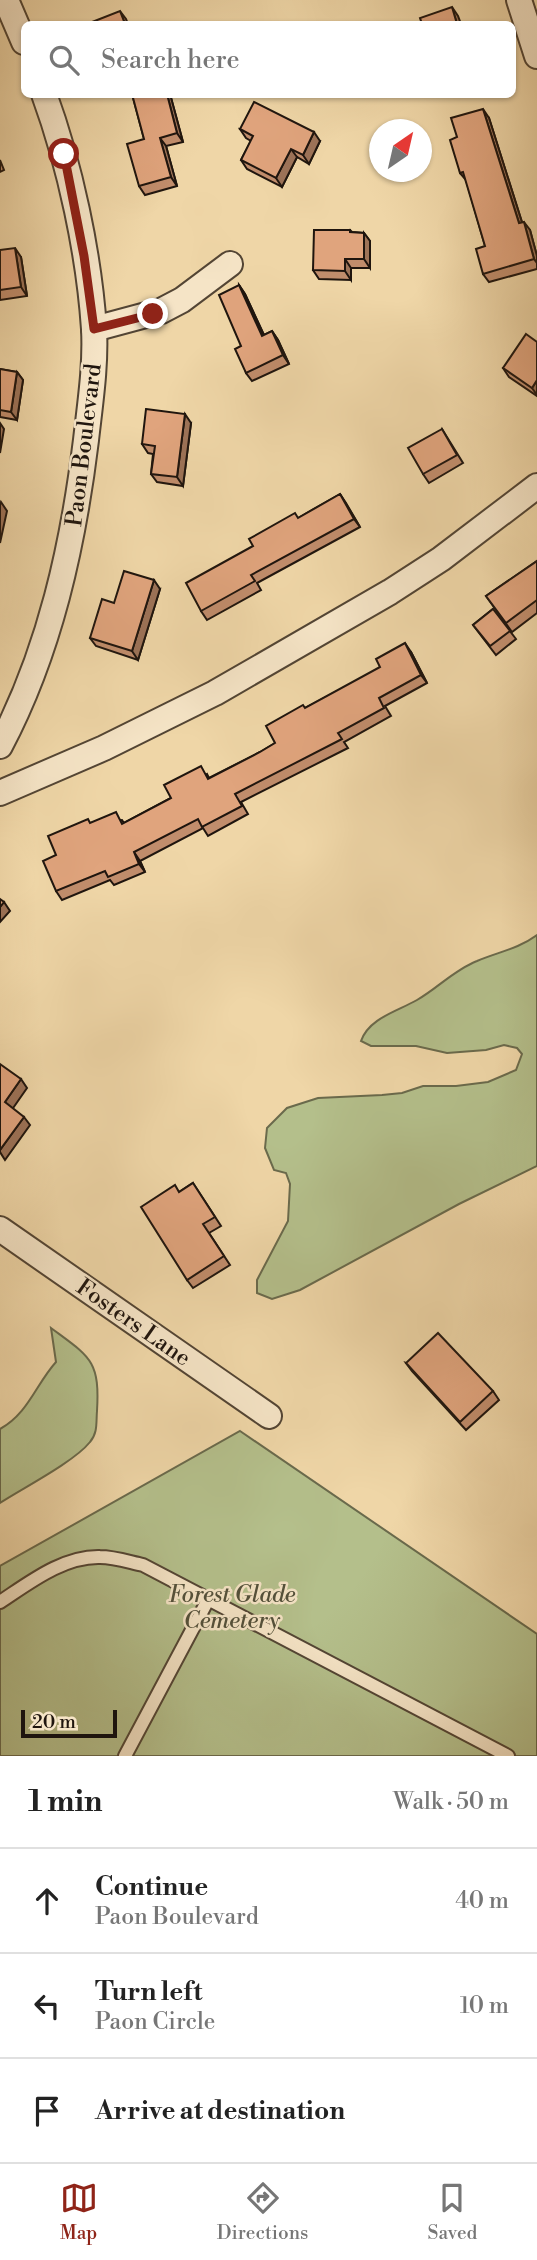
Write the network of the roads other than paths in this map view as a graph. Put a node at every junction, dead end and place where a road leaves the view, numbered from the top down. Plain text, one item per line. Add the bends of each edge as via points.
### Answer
1 (6, 0) edge
2 (519, 0) edge
3 (21, 35) edge
4 (537, 56) edge
5 (45, 98) edge
6 (230, 264) dead end
7 (94, 329) junction
8 (537, 486) edge
9 (0, 746) edge
10 (0, 793) edge
11 (0, 1229) edge
12 (269, 1416) dead end
13 (209, 1598) junction
14 (0, 1602) edge
15 (125, 1756) edge
16 (508, 1756) edge

1 - 3 street
2 - 4 street
5 - 7 street, Paon Boulevard via 69,174
6 - 7 street via 161,311
7 - 9 street, Paon Boulevard via 90,404 72,538 32,676
8 - 10 street via 390,592 215,693
11 - 12 street, Fosters Lane
13 - 14 lane via 143,1565 98,1557 62,1565
13 - 15 lane
13 - 16 lane

